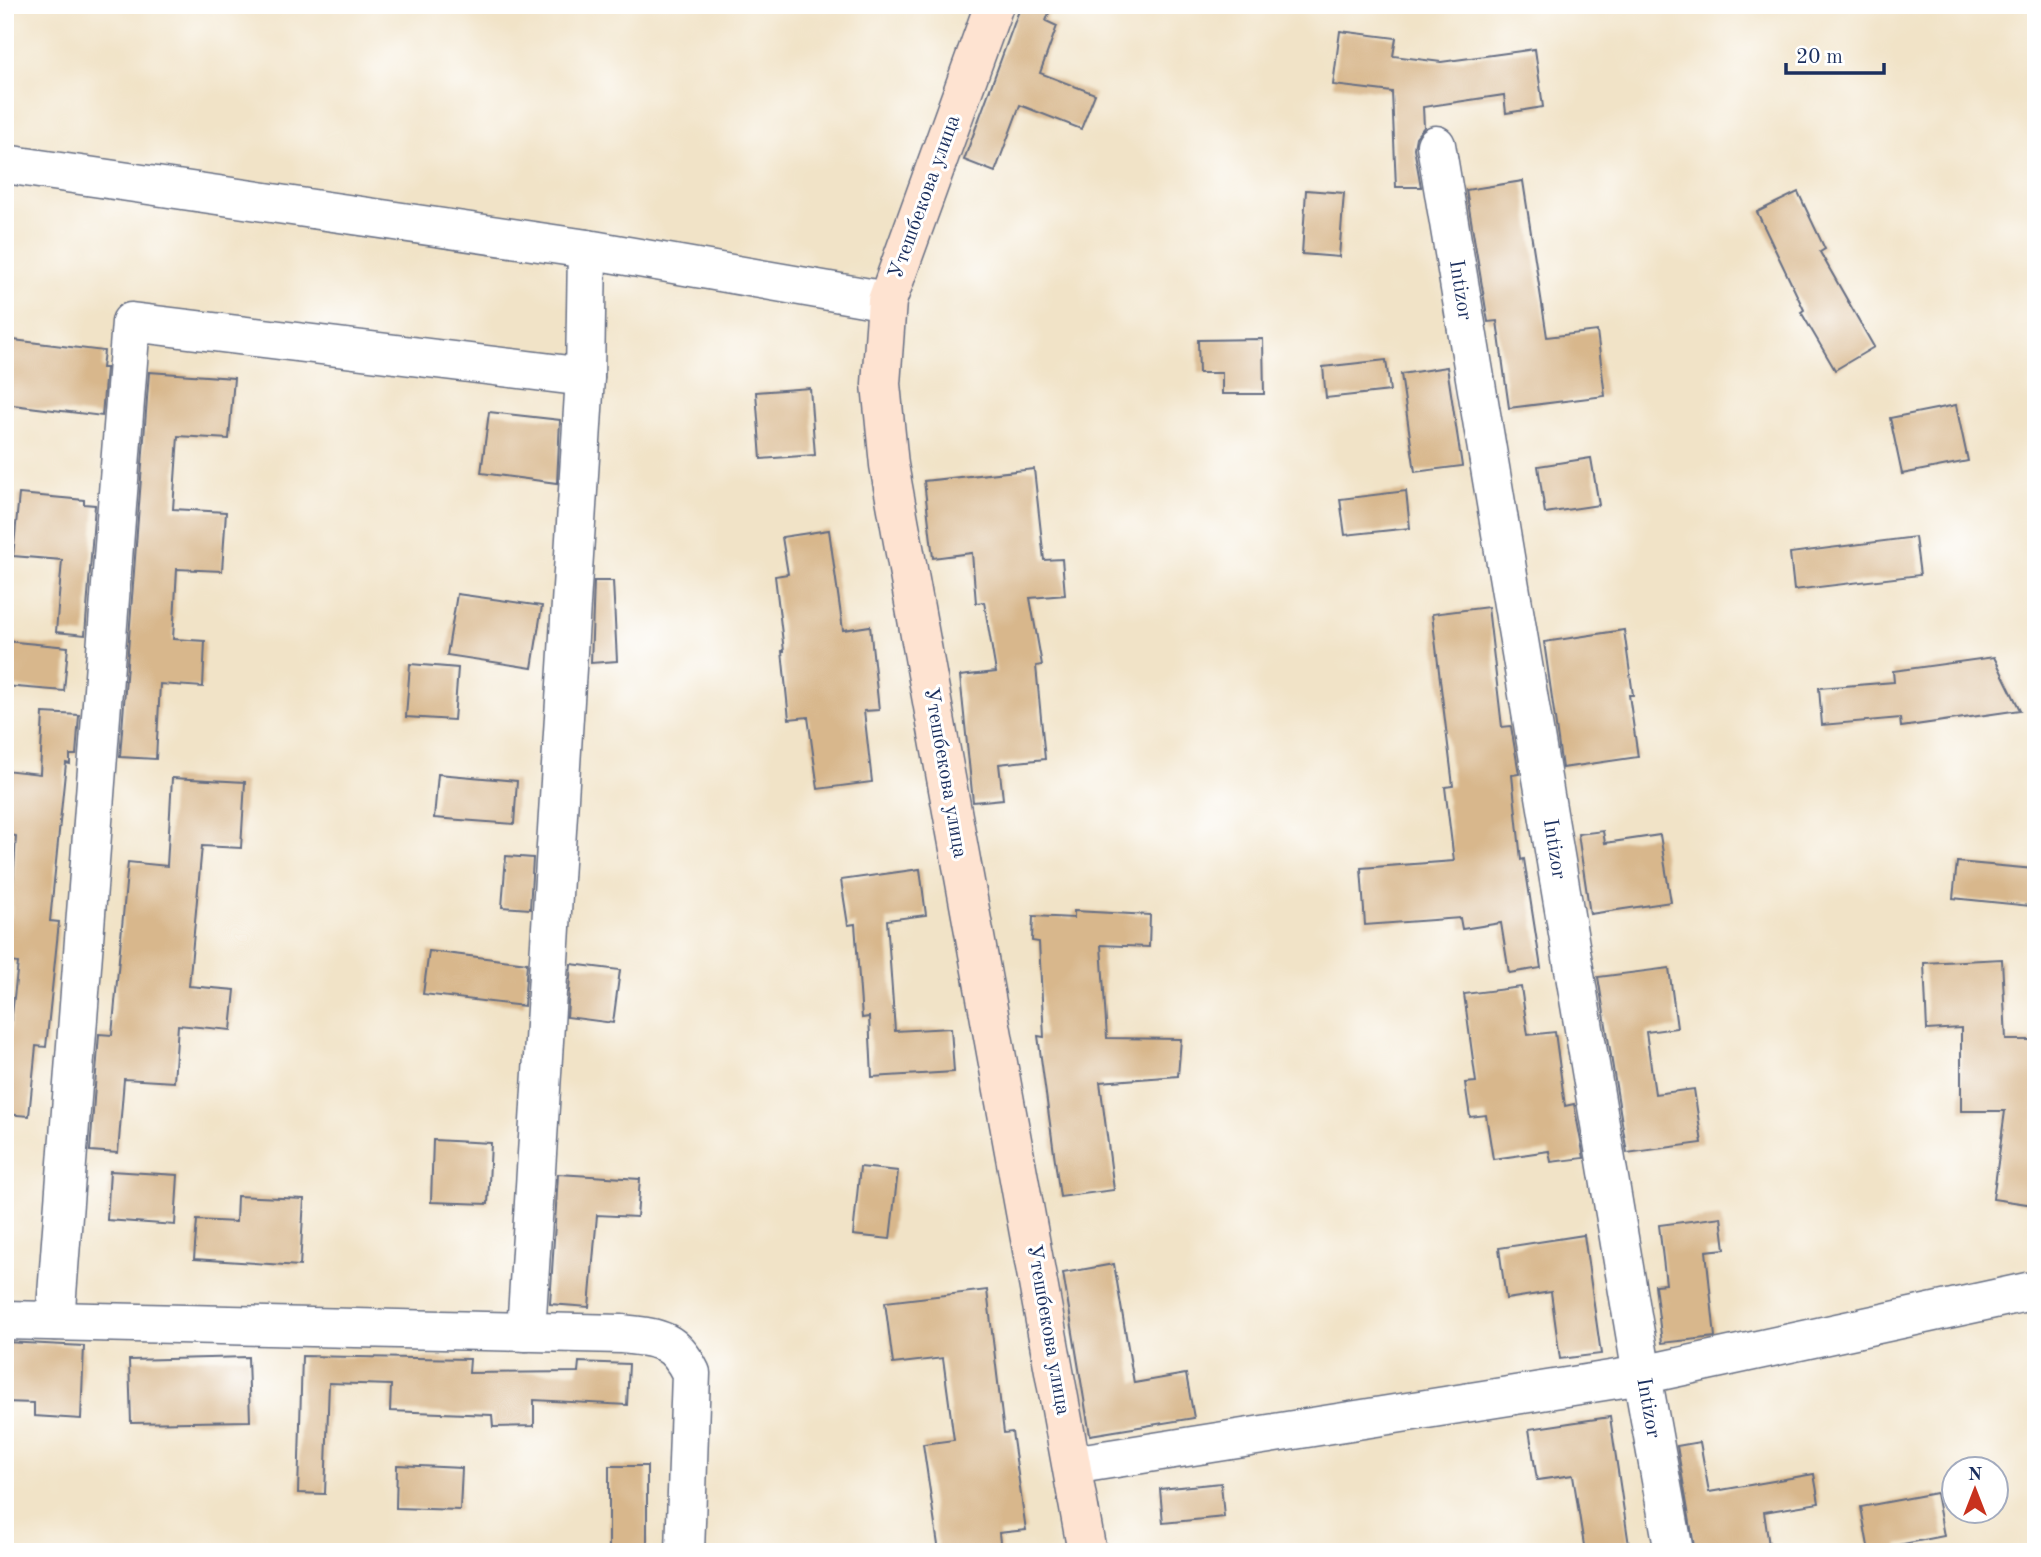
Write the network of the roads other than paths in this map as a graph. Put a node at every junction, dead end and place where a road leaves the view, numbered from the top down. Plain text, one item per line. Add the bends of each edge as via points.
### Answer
1 (994, 5) edge
2 (1436, 145) dead end
3 (5, 164) edge
4 (587, 249) junction
5 (887, 301) junction
6 (585, 377) junction
7 (2036, 1290) edge
8 (5, 1320) edge
9 (55, 1321) junction
10 (526, 1332) junction
11 (1642, 1376) junction
12 (1072, 1465) junction
13 (684, 1552) edge
14 (1087, 1552) edge
15 (1674, 1552) edge

1 - 5 main road, Утешбекова улица
2 - 11 street, Intizor
3 - 4 street
4 - 5 street
4 - 6 street
5 - 12 main road, Утешбекова улица via 881,384 889,465
6 - 9 street via 131,322
6 - 10 street
7 - 11 street
8 - 9 street
9 - 10 street
10 - 13 street via 658,1338 682,1354 691,1373
11 - 12 street
11 - 15 street, Intizor
12 - 14 main road, Утешбекова улица

